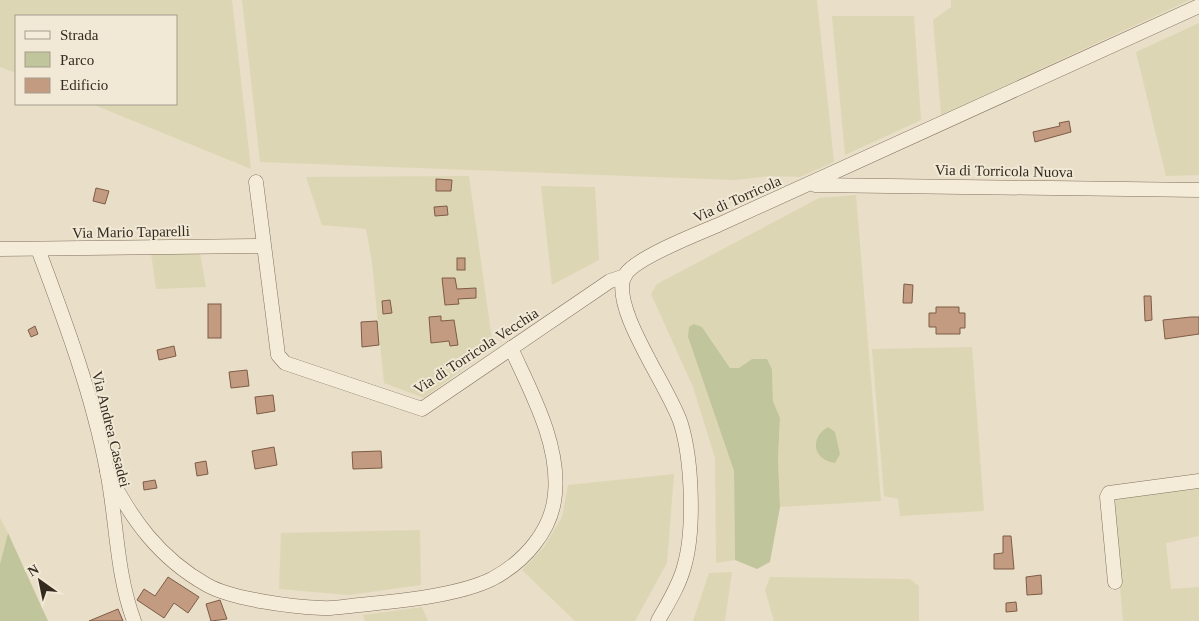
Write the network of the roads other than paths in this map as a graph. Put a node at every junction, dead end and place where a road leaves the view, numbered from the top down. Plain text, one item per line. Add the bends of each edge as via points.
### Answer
1 (1199, 6) edge
2 (256, 182) dead end
3 (810, 184) junction
4 (1199, 190) edge
5 (263, 246) junction
6 (38, 249) junction
7 (0, 250) edge
8 (625, 276) junction
9 (511, 348) junction
10 (107, 471) junction
11 (1199, 481) edge
12 (1115, 582) dead end
13 (134, 621) edge
14 (658, 621) edge

1 - 3 street, Via di Torricola
2 - 5 street, Via di Torricola Vecchia
3 - 4 street, Via di Torricola Nuova
3 - 8 street, Via di Torricola via 651,256 635,265
5 - 6 street, Via Mario Taparelli
5 - 9 street, Via di Torricola Vecchia via 275,345 285,363 422,409
6 - 7 street, Via Mario Taparelli
6 - 10 street, Via Andrea Casadei via 78,366
8 - 9 street, Via di Torricola Vecchia via 610,281
8 - 14 street via 622,290 628,315 681,423 690,475 685,565
9 - 10 street via 548,435 555,494 549,519 535,544 505,571 475,585 402,601 323,608 234,594 209,586 152,542 131,516
10 - 13 street, Via Andrea Casadei via 124,594
11 - 12 street via 1109,492

